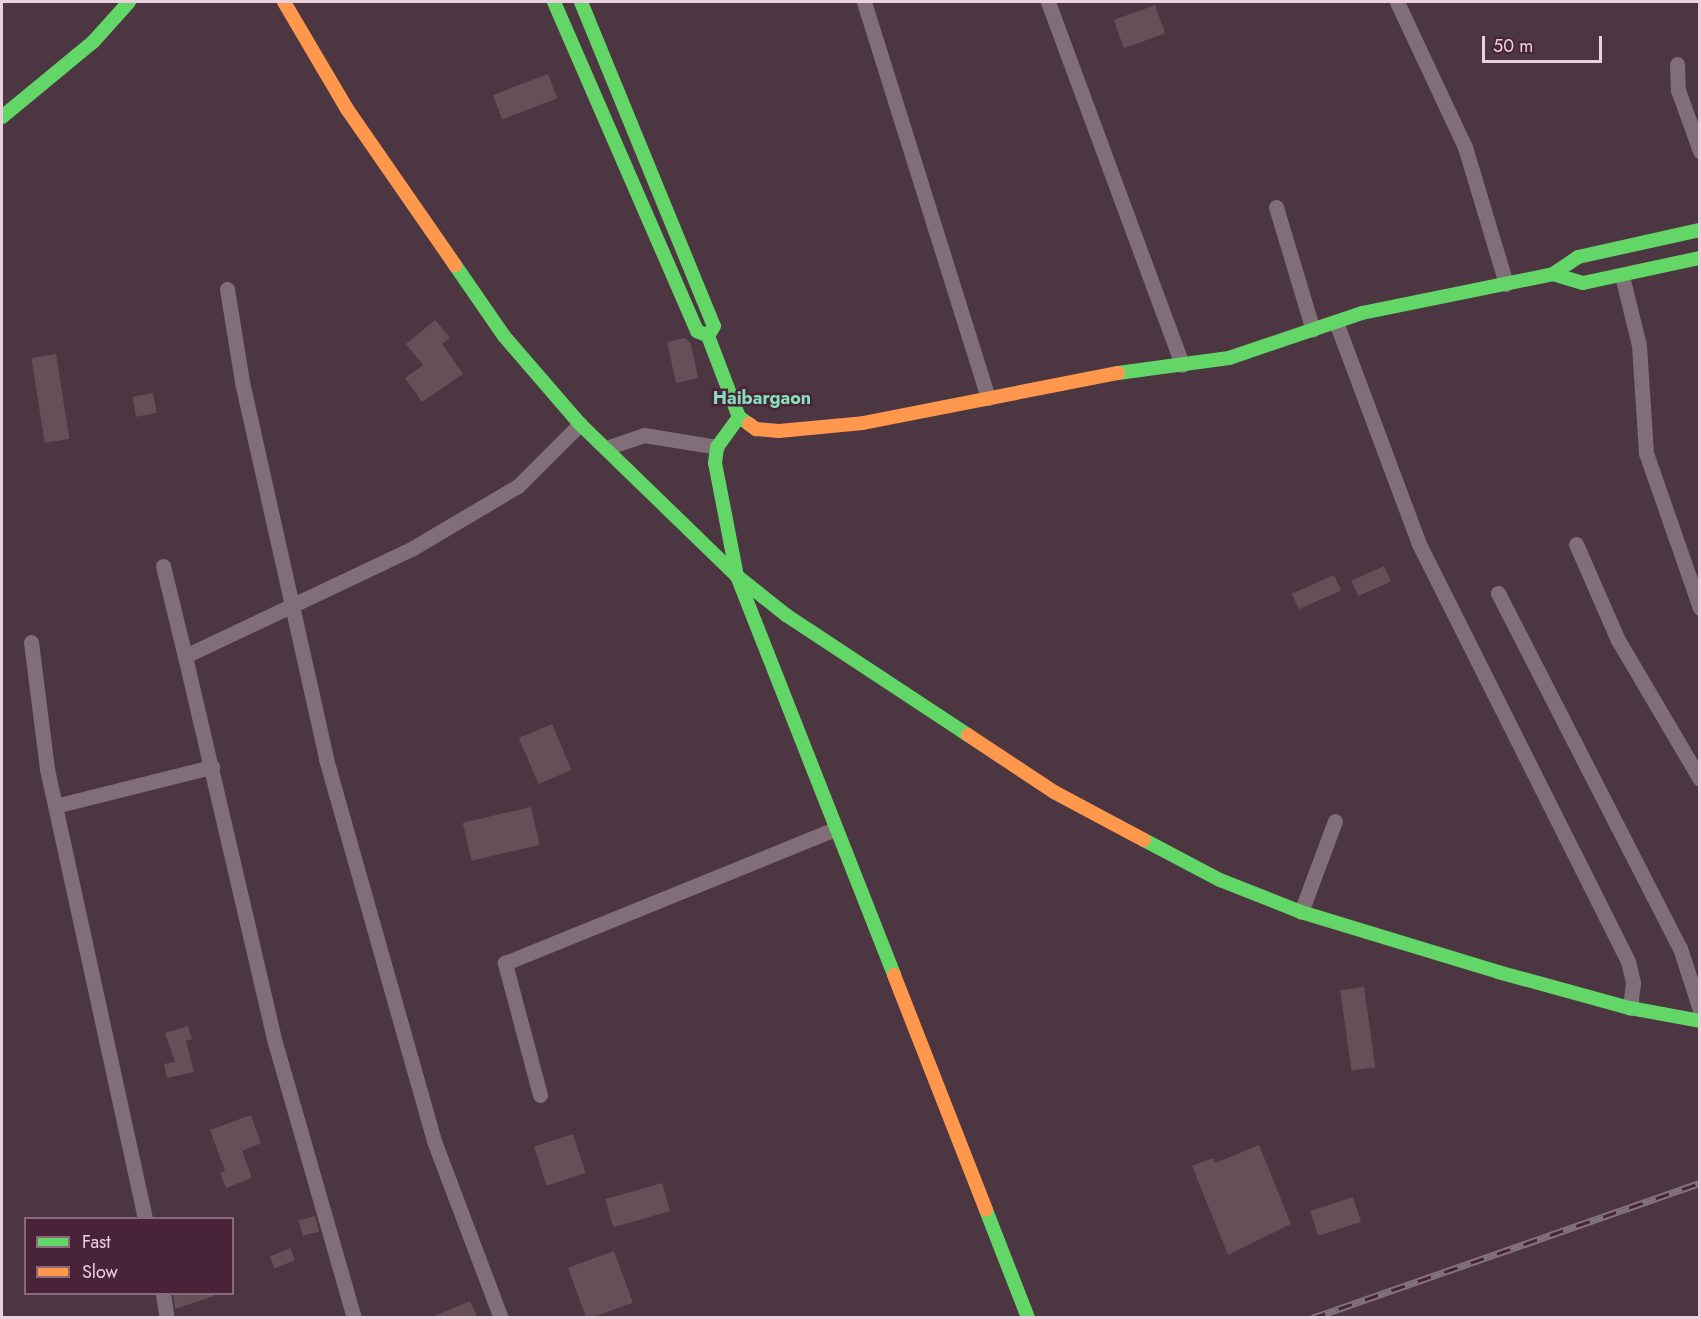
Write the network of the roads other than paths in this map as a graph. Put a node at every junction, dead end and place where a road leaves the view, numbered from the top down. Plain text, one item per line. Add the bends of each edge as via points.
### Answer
1 (129, 2) edge
2 (284, 2) edge
3 (554, 2) edge
4 (581, 2) edge
5 (864, 2) edge
6 (1048, 2) edge
7 (1397, 2) edge
8 (1677, 64) dead end
9 (2, 117) edge
10 (1700, 151) edge
11 (1276, 207) dead end
12 (1700, 230) edge
13 (1700, 258) edge
14 (1553, 274) junction
15 (1622, 276) junction
16 (1506, 284) junction
17 (227, 289) dead end
18 (1336, 322) junction
19 (1313, 330) junction
20 (708, 336) junction
21 (1182, 364) junction
22 (988, 398) junction
23 (739, 417) junction
24 (580, 424) junction
25 (717, 447) junction
26 (606, 448) junction
27 (1576, 544) dead end
28 (163, 566) dead end
29 (737, 576) junction
30 (1498, 593) dead end
31 (291, 605) junction
32 (1700, 608) edge
33 (30, 642) dead end
34 (185, 656) junction
35 (212, 766) junction
36 (1700, 779) edge
37 (55, 806) junction
38 (1335, 821) dead end
39 (835, 829) junction
40 (1301, 912) junction
41 (1630, 1008) junction
42 (1700, 1010) edge
43 (1700, 1021) edge
44 (540, 1095) dead end
45 (145, 1217) edge
46 (163, 1295) edge
47 (1022, 1302) junction
48 (167, 1317) edge
49 (354, 1317) edge
50 (501, 1317) edge
51 (1012, 1317) edge
52 (1028, 1317) edge

1 - 9 main road via 93,42
2 - 24 main road via 347,109 469,289
3 - 20 main road via 697,332
4 - 20 main road via 714,326
5 - 22 street
6 - 21 street
7 - 16 street via 1465,147
8 - 10 street via 1678,90
11 - 19 street
12 - 14 main road via 1578,257
13 - 15 main road
14 - 15 main road via 1583,283
14 - 16 main road
15 - 32 street via 1635,318 1646,453
16 - 18 main road
17 - 31 street via 242,382
18 - 19 main road
18 - 41 street via 1424,554 1628,961 1633,982
19 - 21 main road via 1229,358
20 - 23 main road
21 - 22 main road
22 - 23 main road via 863,423 779,431 756,429
23 - 25 main road
24 - 26 main road
24 - 31 street via 518,486 413,548
25 - 26 street via 644,435
25 - 29 main road via 715,480
26 - 29 main road
27 - 36 street via 1618,640
28 - 34 street
29 - 39 main road
29 - 40 main road via 844,655 1054,792 1220,880
30 - 42 street via 1680,948
31 - 34 street
31 - 50 street via 326,759 401,1034 434,1141
33 - 37 street
34 - 35 street
35 - 37 street
35 - 49 street via 275,1043
37 - 45 street
38 - 40 street
39 - 44 street via 505,963
39 - 47 main road
40 - 41 main road
41 - 43 main road
46 - 48 street
47 - 51 street
47 - 52 main road

